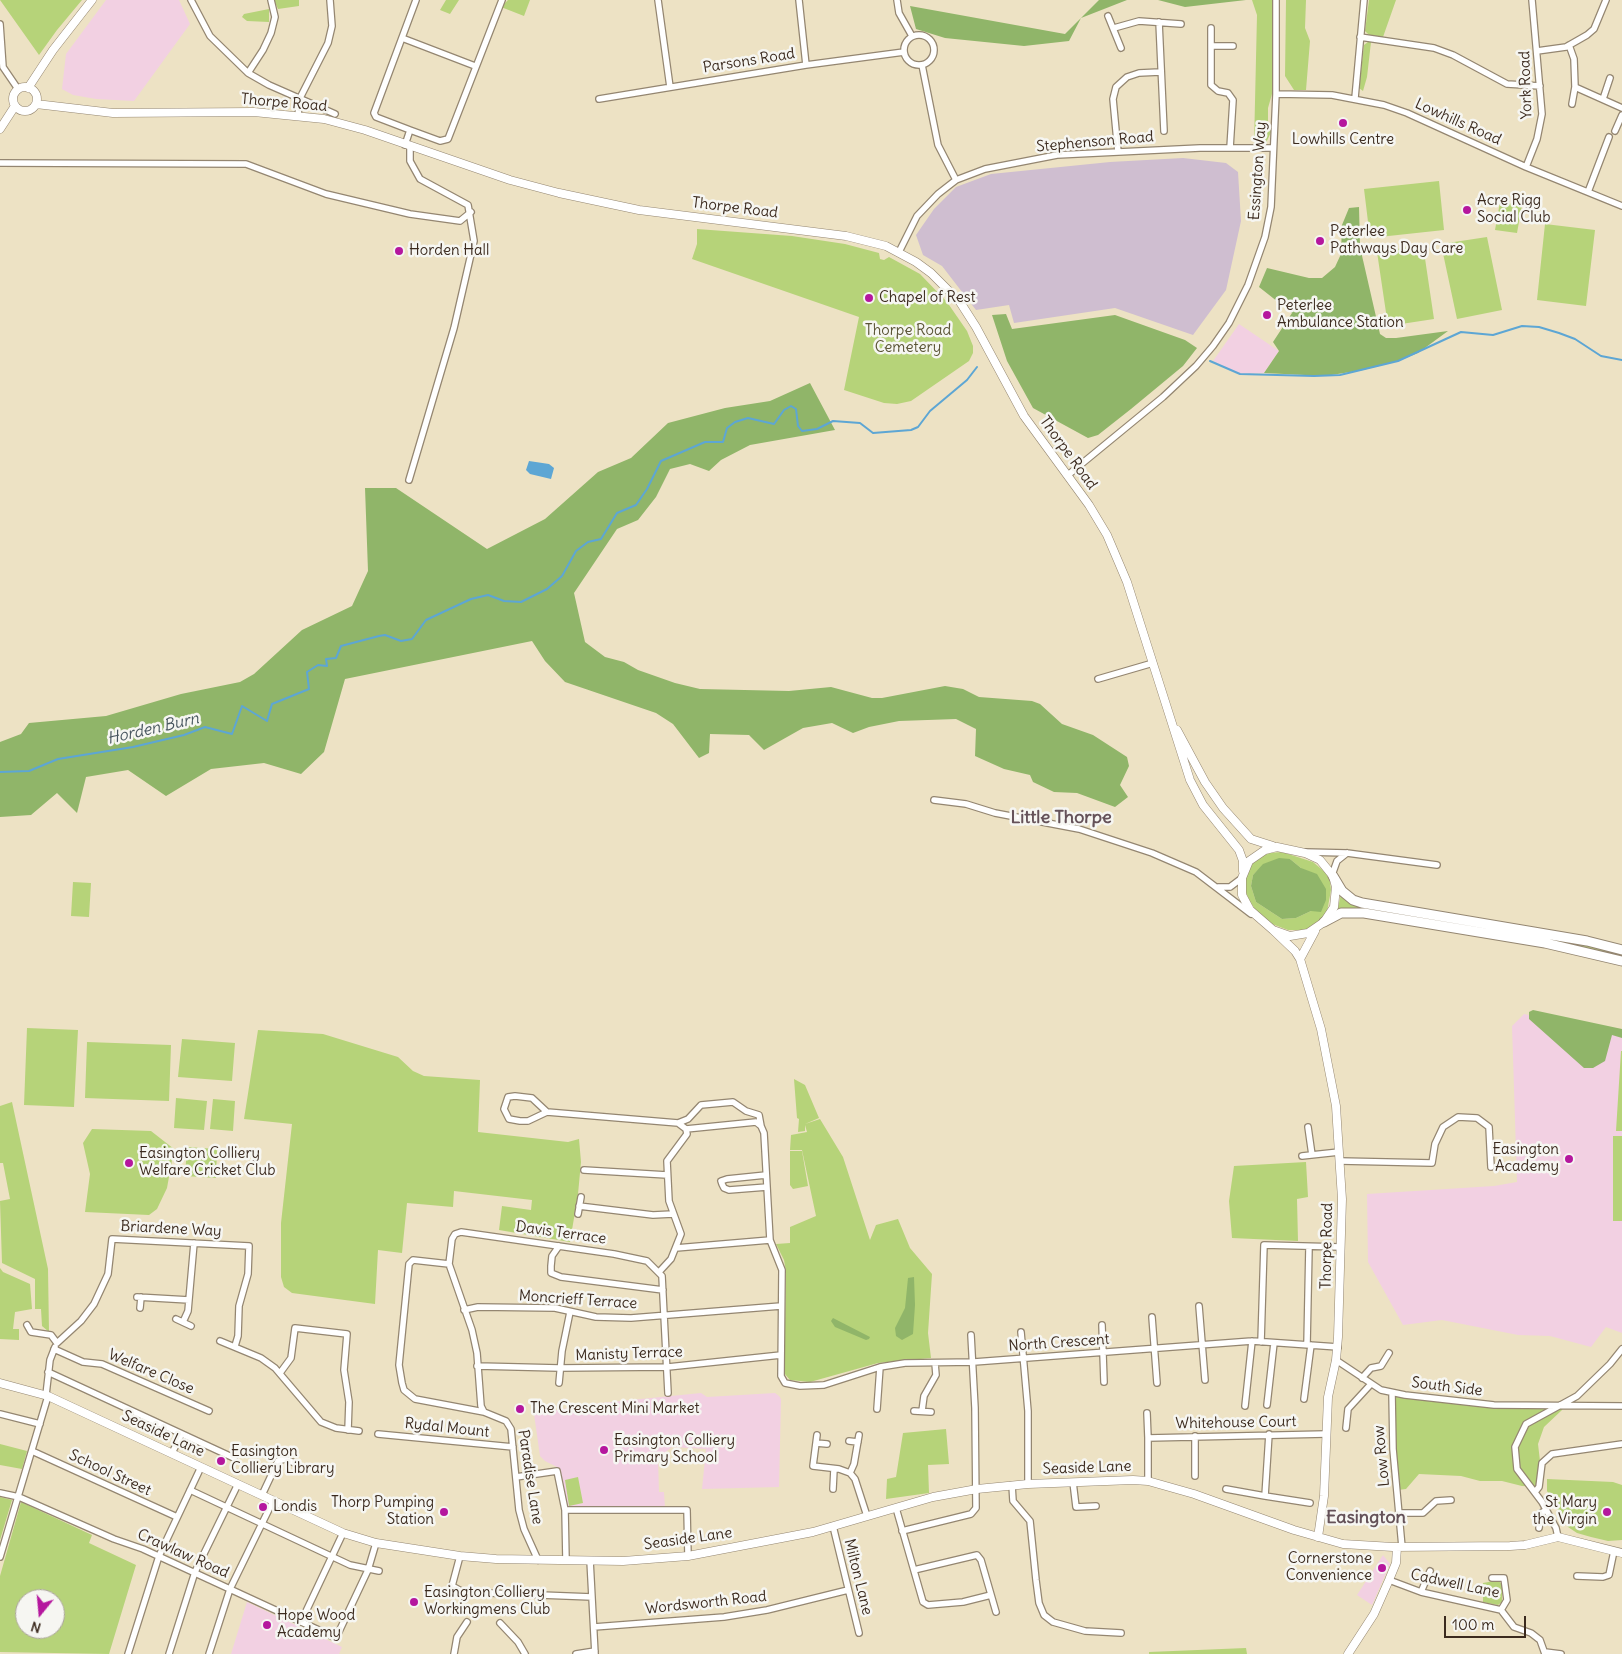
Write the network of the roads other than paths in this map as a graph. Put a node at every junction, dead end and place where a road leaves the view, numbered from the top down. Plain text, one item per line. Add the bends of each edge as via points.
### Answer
1 (92, 0) edge
2 (190, 0) edge
3 (271, 0) edge
4 (330, 0) edge
5 (416, 0) edge
6 (502, 0) edge
7 (658, 0) edge
8 (799, 0) edge
9 (897, 0) edge
10 (1276, 0) edge
11 (1364, 0) edge
12 (1532, 0) edge
13 (1606, 0) edge
14 (1108, 16) dead end
15 (1159, 22) junction
16 (0, 24) edge
17 (1181, 24) dead end
18 (1114, 28) junction
19 (1211, 28) dead end
20 (912, 36) junction
21 (1360, 37) junction
22 (402, 38) junction
23 (1569, 45) junction
24 (1210, 46) junction
25 (1232, 46) dead end
26 (1121, 48) dead end
27 (1537, 51) junction
28 (904, 52) junction
29 (806, 65) junction
30 (922, 65) junction
31 (475, 66) junction
32 (1160, 72) junction
33 (248, 73) junction
34 (1610, 78) dead end
35 (1540, 86) junction
36 (670, 87) junction
37 (1575, 87) junction
38 (28, 88) junction
39 (18, 89) junction
40 (1276, 94) junction
41 (300, 98) junction
42 (1355, 98) junction
43 (598, 99) dead end
44 (1602, 99) junction
45 (36, 104) junction
46 (1572, 104) dead end
47 (15, 106) junction
48 (1622, 108) edge
49 (335, 114) dead end
50 (1622, 114) edge
51 (298, 115) junction
52 (0, 129) edge
53 (410, 130) junction
54 (1164, 131) dead end
55 (1615, 131) dead end
56 (1609, 137) dead end
57 (408, 146) junction
58 (1230, 148) junction
59 (1274, 148) junction
60 (1118, 152) junction
61 (0, 163) edge
62 (1526, 166) junction
63 (956, 180) junction
64 (1588, 192) junction
65 (1622, 206) edge
66 (471, 212) junction
67 (898, 252) junction
68 (1068, 475) junction
69 (409, 480) dead end
70 (1153, 663) junction
71 (1098, 679) dead end
72 (1168, 713) junction
73 (934, 800) dead end
74 (1277, 848) junction
75 (1301, 852) junction
76 (1347, 853) junction
77 (1437, 864) dead end
78 (1242, 874) junction
79 (1332, 876) junction
80 (1218, 887) junction
81 (1255, 916) junction
82 (1324, 922) junction
83 (1273, 930) junction
84 (1316, 930) junction
85 (1622, 950) edge
86 (1300, 960) junction
87 (1622, 961) edge
88 (547, 1112) junction
89 (678, 1122) junction
90 (761, 1126) junction
91 (1308, 1127) dead end
92 (686, 1129) junction
93 (1339, 1152) junction
94 (1312, 1155) junction
95 (1302, 1156) dead end
96 (1340, 1161) junction
97 (1491, 1168) dead end
98 (584, 1170) dead end
99 (592, 1171) junction
100 (667, 1174) junction
101 (766, 1175) junction
102 (592, 1179) dead end
103 (767, 1187) junction
104 (581, 1197) dead end
105 (579, 1206) junction
106 (578, 1214) dead end
107 (673, 1214) junction
108 (770, 1240) junction
109 (194, 1242) junction
110 (559, 1246) junction
111 (1309, 1247) junction
112 (1342, 1247) junction
113 (676, 1248) junction
114 (449, 1264) junction
115 (659, 1272) junction
116 (663, 1290) junction
117 (189, 1300) junction
118 (781, 1306) junction
119 (1199, 1306) dead end
120 (140, 1308) dead end
121 (464, 1310) junction
122 (570, 1312) junction
123 (665, 1315) junction
124 (1152, 1317) dead end
125 (176, 1319) dead end
126 (183, 1322) junction
127 (27, 1325) dead end
128 (1102, 1325) dead end
129 (191, 1326) dead end
130 (1021, 1332) dead end
131 (972, 1335) dead end
132 (220, 1341) dead end
133 (1252, 1341) junction
134 (1261, 1342) junction
135 (1274, 1343) junction
136 (1202, 1345) junction
137 (1309, 1345) junction
138 (55, 1346) junction
139 (235, 1346) junction
140 (1338, 1346) junction
141 (1154, 1348) junction
142 (1622, 1349) edge
143 (1104, 1352) junction
144 (1389, 1353) dead end
145 (780, 1355) junction
146 (1024, 1358) junction
147 (1336, 1360) junction
148 (974, 1362) junction
149 (935, 1363) junction
150 (477, 1366) junction
151 (668, 1367) junction
152 (880, 1367) junction
153 (559, 1368) junction
154 (48, 1372) junction
155 (280, 1373) junction
156 (1362, 1378) junction
157 (1204, 1380) dead end
158 (1104, 1382) dead end
159 (0, 1383) edge
160 (559, 1383) dead end
161 (1157, 1383) dead end
162 (1371, 1384) junction
163 (668, 1393) dead end
164 (1392, 1393) junction
165 (47, 1395) junction
166 (1304, 1399) dead end
167 (1266, 1405) dead end
168 (1564, 1405) junction
169 (1245, 1406) dead end
170 (1622, 1406) edge
171 (877, 1409) dead end
172 (209, 1410) dead end
173 (914, 1411) dead end
174 (922, 1411) junction
175 (484, 1412) junction
176 (931, 1412) dead end
177 (1148, 1413) dead end
178 (0, 1414) edge
179 (40, 1424) junction
180 (1346, 1428) dead end
181 (348, 1430) junction
182 (359, 1431) dead end
183 (378, 1434) dead end
184 (1269, 1434) junction
185 (1326, 1434) junction
186 (181, 1435) junction
187 (817, 1435) dead end
188 (1194, 1436) junction
189 (1148, 1438) junction
190 (849, 1441) dead end
191 (816, 1443) junction
192 (827, 1444) dead end
193 (1622, 1444) edge
194 (513, 1447) junction
195 (32, 1451) junction
196 (172, 1453) junction
197 (234, 1458) dead end
198 (297, 1464) dead end
199 (201, 1467) junction
200 (834, 1468) junction
201 (850, 1473) junction
202 (1195, 1476) dead end
203 (516, 1477) junction
204 (1148, 1481) junction
205 (1073, 1482) junction
206 (238, 1484) junction
207 (1028, 1484) junction
208 (1012, 1485) junction
209 (833, 1489) dead end
210 (977, 1489) junction
211 (1226, 1489) dead end
212 (190, 1490) junction
213 (0, 1492) edge
214 (1535, 1492) junction
215 (262, 1496) junction
216 (1265, 1496) junction
217 (19, 1497) junction
218 (1451, 1500) dead end
219 (273, 1501) junction
220 (1310, 1503) dead end
221 (1096, 1506) dead end
222 (227, 1508) junction
223 (896, 1508) junction
224 (1076, 1508) junction
225 (565, 1510) junction
226 (1546, 1510) junction
227 (1400, 1513) junction
228 (1076, 1515) dead end
229 (868, 1516) junction
230 (177, 1518) junction
231 (262, 1523) junction
232 (833, 1526) junction
233 (1540, 1528) dead end
234 (902, 1531) junction
235 (343, 1533) junction
236 (1318, 1537) junction
237 (1558, 1537) junction
238 (376, 1543) junction
239 (1400, 1547) junction
240 (1618, 1552) edge
241 (158, 1556) junction
242 (332, 1556) junction
243 (460, 1556) junction
244 (688, 1556) junction
245 (0, 1557) edge
246 (538, 1560) junction
247 (566, 1560) junction
248 (590, 1560) junction
249 (368, 1570) junction
250 (914, 1570) junction
251 (1430, 1570) dead end
252 (379, 1571) dead end
253 (195, 1572) junction
254 (1577, 1576) dead end
255 (1492, 1578) dead end
256 (1389, 1580) junction
257 (230, 1589) junction
258 (848, 1590) junction
259 (1421, 1592) junction
260 (991, 1595) junction
261 (592, 1597) junction
262 (1501, 1610) junction
263 (996, 1612) dead end
264 (301, 1622) junction
265 (467, 1622) dead end
266 (500, 1623) dead end
267 (594, 1627) junction
268 (859, 1633) dead end
269 (1122, 1633) dead end
270 (595, 1652) edge
271 (1545, 1653) edge
272 (128, 1654) edge
273 (168, 1654) edge
274 (209, 1654) edge
275 (454, 1654) edge
276 (525, 1654) edge
277 (576, 1654) edge
278 (1348, 1654) edge
279 (1561, 1654) edge

1 - 38 main road via 52,50
2 - 33 street, Thorpe Road via 210,36
3 - 33 street via 275,17 271,33
4 - 41 street via 332,26 328,43
5 - 22 street
6 - 31 street
7 - 36 street
8 - 29 street
9 - 20 street via 899,14
10 - 40 street, Essington Way
11 - 21 street
12 - 27 street, York Road
13 - 23 street via 1594,29
14 - 18 street
15 - 17 street
15 - 18 street via 1139,21
15 - 32 street
16 - 39 street via 4,70
18 - 26 street
19 - 24 street
20 - 28 street via 905,44
20 - 30 street via 925,36 932,44 933,55
21 - 35 street via 1434,48 1507,84
21 - 42 street
22 - 31 street
22 - 53 street via 374,113 376,117
23 - 27 street
23 - 37 street via 1574,58
24 - 25 street
24 - 58 street via 1211,85 1218,91 1228,92 1234,100
27 - 35 street, York Road
28 - 29 street, Parsons Road
28 - 30 street via 912,64
29 - 36 street, Parsons Road
30 - 63 street via 938,145
31 - 53 street via 448,139 440,141
32 - 54 street
32 - 60 street via 1138,73 1127,77 1116,87 1113,99
33 - 41 street, Thorpe Road
34 - 44 street
35 - 62 street, York Road via 1542,114 1537,139
36 - 43 street, Parsons Road
37 - 44 street
37 - 46 street
38 - 39 main road
38 - 45 main road via 36,94
39 - 47 main road via 13,96
40 - 42 street, Lowhills Road
40 - 59 street, Essington Way
41 - 49 street, Thorpe Road
41 - 51 street
42 - 62 street, Lowhills Road via 1407,113
44 - 48 street
45 - 47 main road via 24,111
45 - 51 main road, Thorpe Road via 113,113 254,112
47 - 52 main road
50 - 55 street
51 - 57 main road, Thorpe Road via 346,124
53 - 57 street
56 - 64 street
57 - 66 street via 410,161 420,179 461,199
57 - 67 main road, Thorpe Road via 501,178 559,193 639,210 846,236
58 - 59 street, Stephenson Road
58 - 60 street, Stephenson Road
59 - 68 street, Essington Way via 1271,207 1265,237 1248,285 1229,323 1183,378
60 - 63 street, Stephenson Road via 1058,155 984,169
61 - 66 street via 246,164 326,194 410,214 460,221
62 - 64 street, Lowhills Road
63 - 67 street, Stephenson Road via 917,216
64 - 65 street, Lowhills Road
66 - 69 street via 474,241 457,318
67 - 68 main road, Thorpe Road via 931,273 960,302 1024,416
68 - 70 main road, Thorpe Road via 1089,505 1118,558
70 - 71 street
70 - 72 main road, Thorpe Road
72 - 74 main road, Thorpe Road via 1205,782 1229,816 1251,839
72 - 78 main road, Thorpe Road via 1190,780 1203,805 1239,850 1243,861
73 - 80 street via 1079,829 1152,852 1196,872
74 - 75 main road
74 - 78 main road via 1256,855
75 - 76 street
75 - 79 main road via 1320,860
76 - 77 street
76 - 79 street via 1337,861
78 - 80 street via 1230,887
78 - 81 main road via 1242,895
79 - 82 main road via 1336,897
79 - 85 highway via 1342,891 1362,903 1587,941
80 - 81 street
81 - 83 main road
82 - 84 main road
82 - 87 highway via 1341,913 1364,913 1545,943
83 - 84 main road via 1290,936
83 - 86 main road, Thorpe Road
84 - 86 main road
86 - 93 main road, Thorpe Road via 1321,1029 1336,1106
88 - 88 street via 528,1121 520,1121 506,1117 504,1108 508,1097 515,1096 532,1098
88 - 89 street
89 - 90 street via 688,1119 701,1105 734,1102 759,1115
89 - 92 street
90 - 92 street via 756,1122
90 - 101 street
91 - 94 street
92 - 100 street via 687,1134 667,1161
93 - 94 street
93 - 96 main road, Thorpe Road
94 - 95 street
96 - 97 street via 1432,1163 1442,1127 1458,1118 1478,1118 1489,1127
96 - 112 main road, Thorpe Road
98 - 99 street
99 - 100 street
99 - 102 street
100 - 107 street
101 - 103 street
101 - 103 street via 727,1179 722,1184 729,1190
103 - 108 street
104 - 105 street
105 - 106 street
105 - 107 street via 653,1215
107 - 113 street via 682,1234
108 - 113 street
108 - 118 street via 782,1270
109 - 117 street
109 - 138 street, Briardene Way via 112,1239 108,1274 94,1304
109 - 139 street, Briardene Way via 249,1246 248,1274 239,1306
110 - 114 street, Davis Terrace via 461,1232 452,1239
110 - 115 street, Davis Terrace via 635,1257 647,1261
110 - 116 street via 552,1256 551,1273
111 - 112 street
111 - 134 street via 1264,1245
111 - 137 street
112 - 140 main road, Thorpe Road
113 - 115 street
114 - 121 street
114 - 175 street via 413,1260 409,1264 399,1364 402,1383 404,1390 415,1398
115 - 116 street
116 - 123 street
117 - 120 street via 139,1297
117 - 126 street
118 - 123 street, Moncrieff Terrace
118 - 145 street
119 - 136 street
121 - 122 street, Moncrieff Terrace via 478,1307 555,1308
121 - 150 street via 472,1330
122 - 123 street, Moncrieff Terrace via 631,1318
122 - 153 street
123 - 151 street
124 - 141 street
125 - 126 street
126 - 129 street
127 - 138 street, Welfare Close via 31,1332 51,1335
128 - 143 street
130 - 146 street
131 - 148 street
132 - 139 street
133 - 134 street, North Crescent
133 - 136 street, North Crescent
133 - 169 street
134 - 135 street, North Crescent
135 - 137 street, North Crescent
135 - 167 street
136 - 141 street, North Crescent
136 - 157 street
137 - 140 street, North Crescent
137 - 166 street
138 - 154 street
138 - 172 street, Welfare Close via 83,1362 102,1364
139 - 155 street via 261,1358
140 - 147 main road, Thorpe Road
141 - 143 street, North Crescent
141 - 161 street
142 - 168 street via 1594,1381
143 - 146 street, North Crescent
143 - 158 street
144 - 156 street via 1382,1366 1371,1368
145 - 151 street, Manisty Terrace
145 - 152 street, North Crescent via 781,1376 785,1382 800,1386 824,1385
146 - 148 street, North Crescent
146 - 207 street
147 - 156 street, South Side
147 - 185 main road, Thorpe Road via 1328,1397
148 - 149 street, North Crescent
148 - 210 street
149 - 152 street, North Crescent
149 - 174 street via 936,1375 924,1396
150 - 153 street, Manisty Terrace
150 - 175 street
151 - 153 street, Manisty Terrace
151 - 163 street
152 - 171 street
153 - 160 street
154 - 165 street
154 - 186 street
155 - 181 street via 321,1422
155 - 181 street via 292,1358 295,1328 347,1334 344,1370 349,1402
156 - 162 street, South Side
159 - 165 main road, Seaside Lane
162 - 164 street, South Side
162 - 180 street via 1348,1409
164 - 168 street, South Side via 1494,1405
164 - 227 street, Low Row via 1393,1449
165 - 179 street
165 - 196 main road, Seaside Lane
168 - 170 street, South Side
168 - 214 street via 1528,1422 1515,1447 1517,1469
173 - 174 street
174 - 176 street
175 - 194 street, Paradise Lane via 506,1421 511,1429
177 - 189 street
178 - 179 street
179 - 195 street
181 - 182 street
183 - 194 street, Rydal Mount
184 - 185 street, Whitehouse Court
184 - 188 street, Whitehouse Court
184 - 216 street
185 - 236 main road, Thorpe Road via 1324,1496
186 - 196 street
186 - 197 street
187 - 191 street
188 - 189 street, Whitehouse Court
188 - 202 street
189 - 204 street
190 - 201 street via 858,1439
191 - 192 street
191 - 200 street via 813,1466
193 - 214 street via 1552,1454 1542,1463 1539,1487
194 - 203 street, Paradise Lane
195 - 217 street
195 - 230 street, School Street
196 - 199 main road, Seaside Lane
198 - 215 street via 284,1459 278,1461
199 - 206 main road, Seaside Lane
199 - 212 street
200 - 201 street
200 - 209 street
201 - 229 street
203 - 225 street via 557,1471
203 - 246 street, Paradise Lane via 524,1529
204 - 205 main road, Seaside Lane
204 - 236 main road, Seaside Lane
205 - 207 main road, Seaside Lane
205 - 224 street
206 - 215 main road, Seaside Lane
206 - 222 street
207 - 208 main road, Seaside Lane
208 - 210 main road, Seaside Lane
208 - 269 street via 1013,1501 1030,1521 1039,1603 1044,1615 1053,1622 1085,1631
210 - 223 main road, Seaside Lane
210 - 234 street via 976,1508 971,1514
211 - 216 street
212 - 222 street
212 - 230 street
213 - 217 street, Crawlaw Road
214 - 226 street
215 - 219 main road, Seaside Lane
216 - 220 street
217 - 241 street, Crawlaw Road
217 - 245 street
218 - 227 street via 1436,1501 1423,1513
219 - 231 street
219 - 235 main road, Seaside Lane
221 - 224 street
222 - 231 street
222 - 253 street
223 - 229 main road, Seaside Lane
223 - 234 street
224 - 228 street
225 - 244 street via 687,1510
225 - 247 street
226 - 233 street via 1541,1513
226 - 237 street
227 - 239 street, Low Row
229 - 232 main road, Seaside Lane
230 - 241 street
231 - 242 street
231 - 257 street
232 - 244 main road, Seaside Lane
232 - 258 street, Milton Lane
234 - 250 street
235 - 238 main road, Seaside Lane
235 - 242 street
236 - 239 main road, Seaside Lane via 1354,1545
237 - 239 main road, Seaside Lane via 1525,1545
237 - 240 main road
238 - 243 main road, Seaside Lane
238 - 249 street
239 - 256 main road
240 - 254 street via 1609,1576
241 - 253 street, Crawlaw Road
241 - 272 street
242 - 249 street
242 - 264 street
243 - 246 main road, Seaside Lane
243 - 261 street via 452,1586 463,1592
244 - 248 main road, Seaside Lane
246 - 247 main road, Seaside Lane
247 - 248 main road, Seaside Lane
248 - 261 street
249 - 252 street
249 - 264 street, Crawlaw Road via 336,1638
250 - 260 street via 923,1602 928,1605 964,1602
250 - 260 street via 977,1555
251 - 259 street
253 - 257 street, Crawlaw Road
253 - 273 street
255 - 262 street, Cadwell Lane via 1504,1578 1507,1600
256 - 259 street, Cadwell Lane
256 - 278 main road via 1374,1614
257 - 264 street, Crawlaw Road
257 - 274 street
258 - 267 street, Wordsworth Road via 724,1617
258 - 268 street, Milton Lane
259 - 262 street, Cadwell Lane
260 - 263 street
261 - 267 street
262 - 271 street via 1514,1627 1540,1640
265 - 275 street via 457,1638
266 - 276 street
267 - 270 street
270 - 277 street
271 - 279 street

